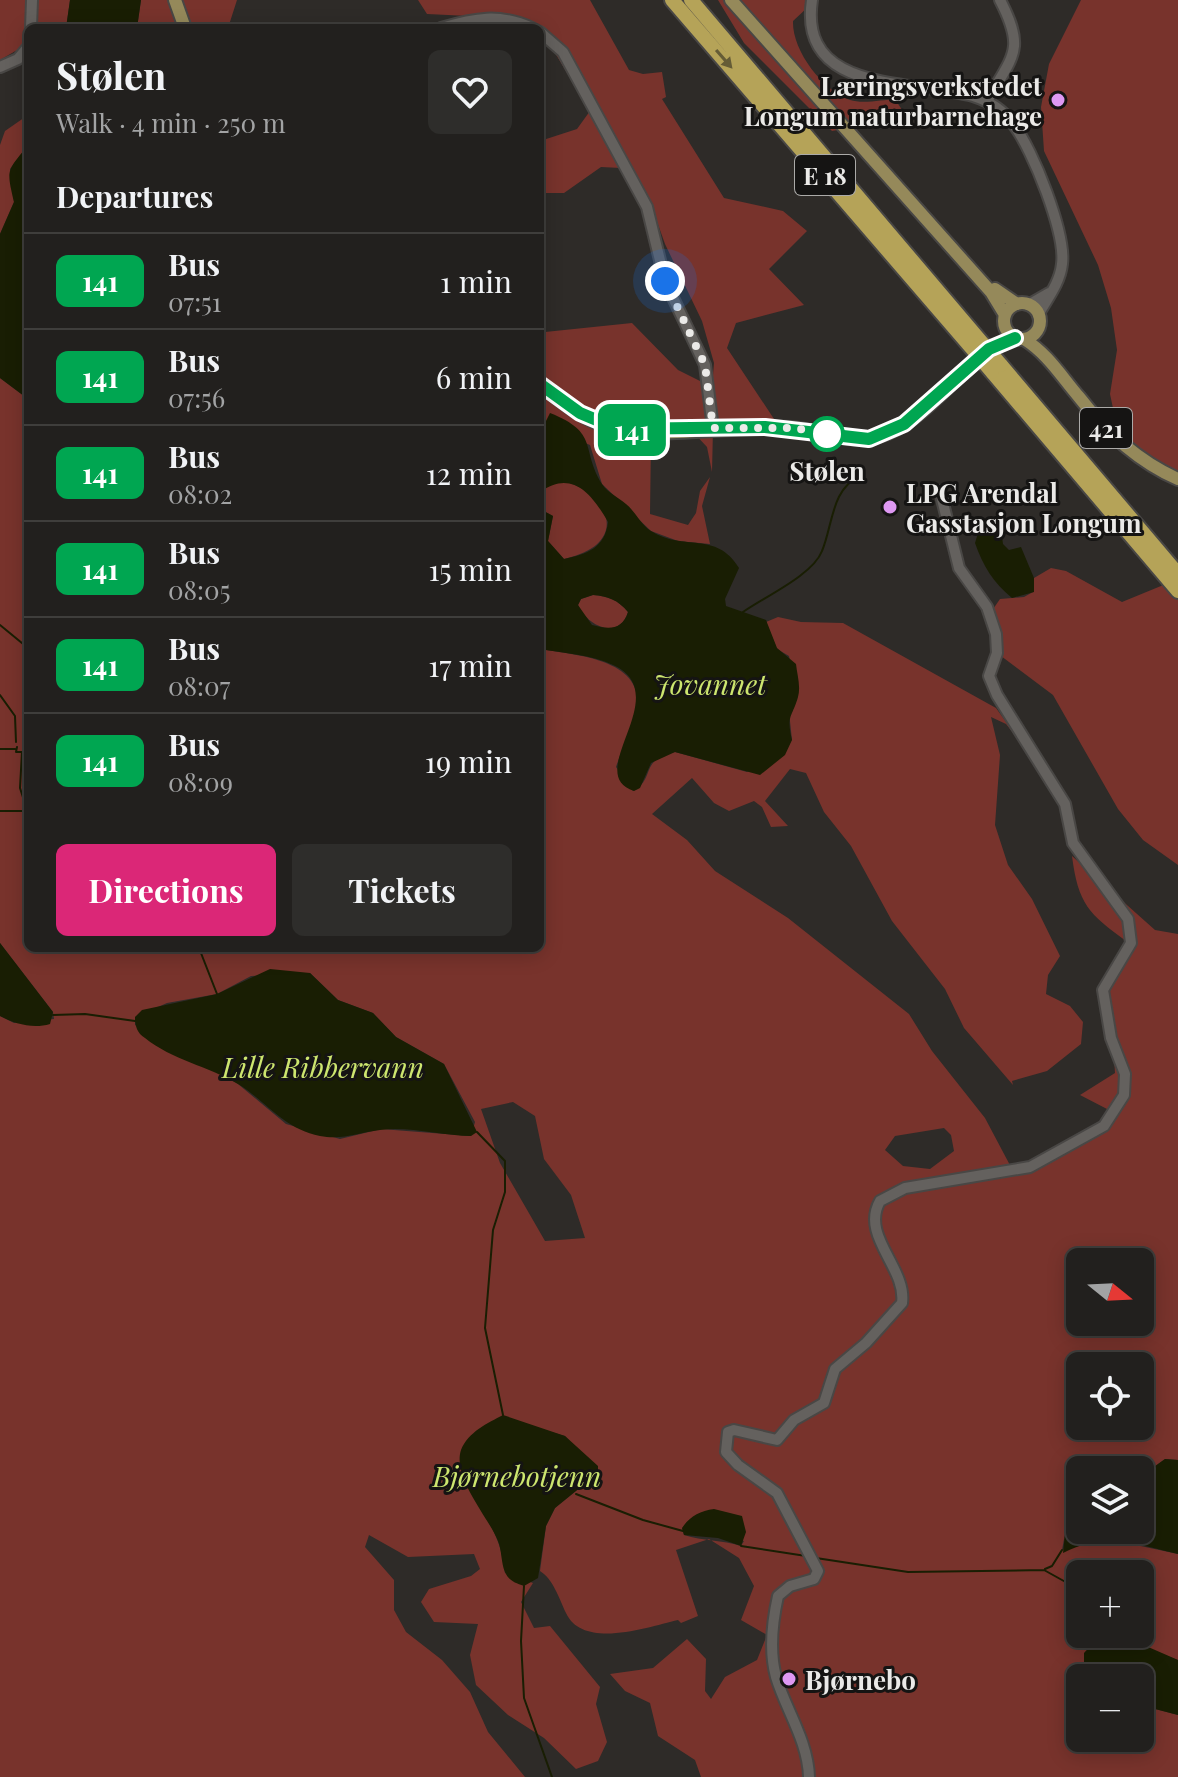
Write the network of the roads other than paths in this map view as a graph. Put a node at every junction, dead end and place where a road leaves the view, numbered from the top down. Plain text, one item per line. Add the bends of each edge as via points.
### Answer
1 (32, 0) edge
2 (175, 0) edge
3 (672, 0) edge
4 (691, 0) edge
5 (734, 0) edge
6 (812, 0) edge
7 (1000, 0) edge
8 (31, 24) edge
9 (184, 24) edge
10 (455, 24) edge
11 (520, 24) edge
12 (544, 35) edge
13 (24, 52) edge
14 (0, 67) edge
15 (987, 101) junction
16 (1049, 293) junction
17 (1023, 304) junction
18 (1004, 320) junction
19 (1038, 321) junction
20 (1019, 339) junction
21 (982, 348) junction
22 (1050, 359) junction
23 (996, 369) junction
24 (544, 387) edge
25 (713, 428) junction
26 (1178, 479) edge
27 (940, 491) dead end
28 (1178, 574) edge
29 (1178, 591) edge
30 (809, 1777) edge

1 - 8 street
2 - 9 main road
3 -> 21 highway, E 18
4 - 21 highway, E 18
5 - 17 main road, 421 via 995,289
5 - 18 main road, 421 via 991,292
6 - 15 street via 818,47 846,72
7 - 15 street via 1017,39
10 - 11 street via 500,17
12 - 25 street via 563,52 647,207 665,281 700,350
13 - 14 street
15 - 16 street via 1021,136 1059,234 1062,269
16 - 17 street
16 - 19 street
17 - 18 main road
17 - 19 main road, 421
18 - 20 main road, 421
18 - 21 main road
19 - 20 main road
19 - 22 main road, 421
20 - 21 main road
20 - 22 main road, 421
21 - 23 highway, E 18, bridge
21 - 25 main road via 904,424 876,437
22 - 26 main road, 421 via 1108,431 1142,460
23 - 28 highway, E 18
23 - 29 highway, E 18
24 - 25 main road via 607,426
27 - 30 street via 959,568 987,607 996,634 997,653 989,676 997,695 1065,804 1073,843 1128,919 1131,943 1103,990 1111,1038 1125,1074 1124,1095 1104,1126 1045,1161 1000,1174 905,1188 880,1201 875,1222 901,1283 902,1303 835,1369 824,1403 794,1420 777,1440 728,1432 726,1452 777,1493 818,1571 814,1579 778,1596 771,1640 777,1681 798,1731

